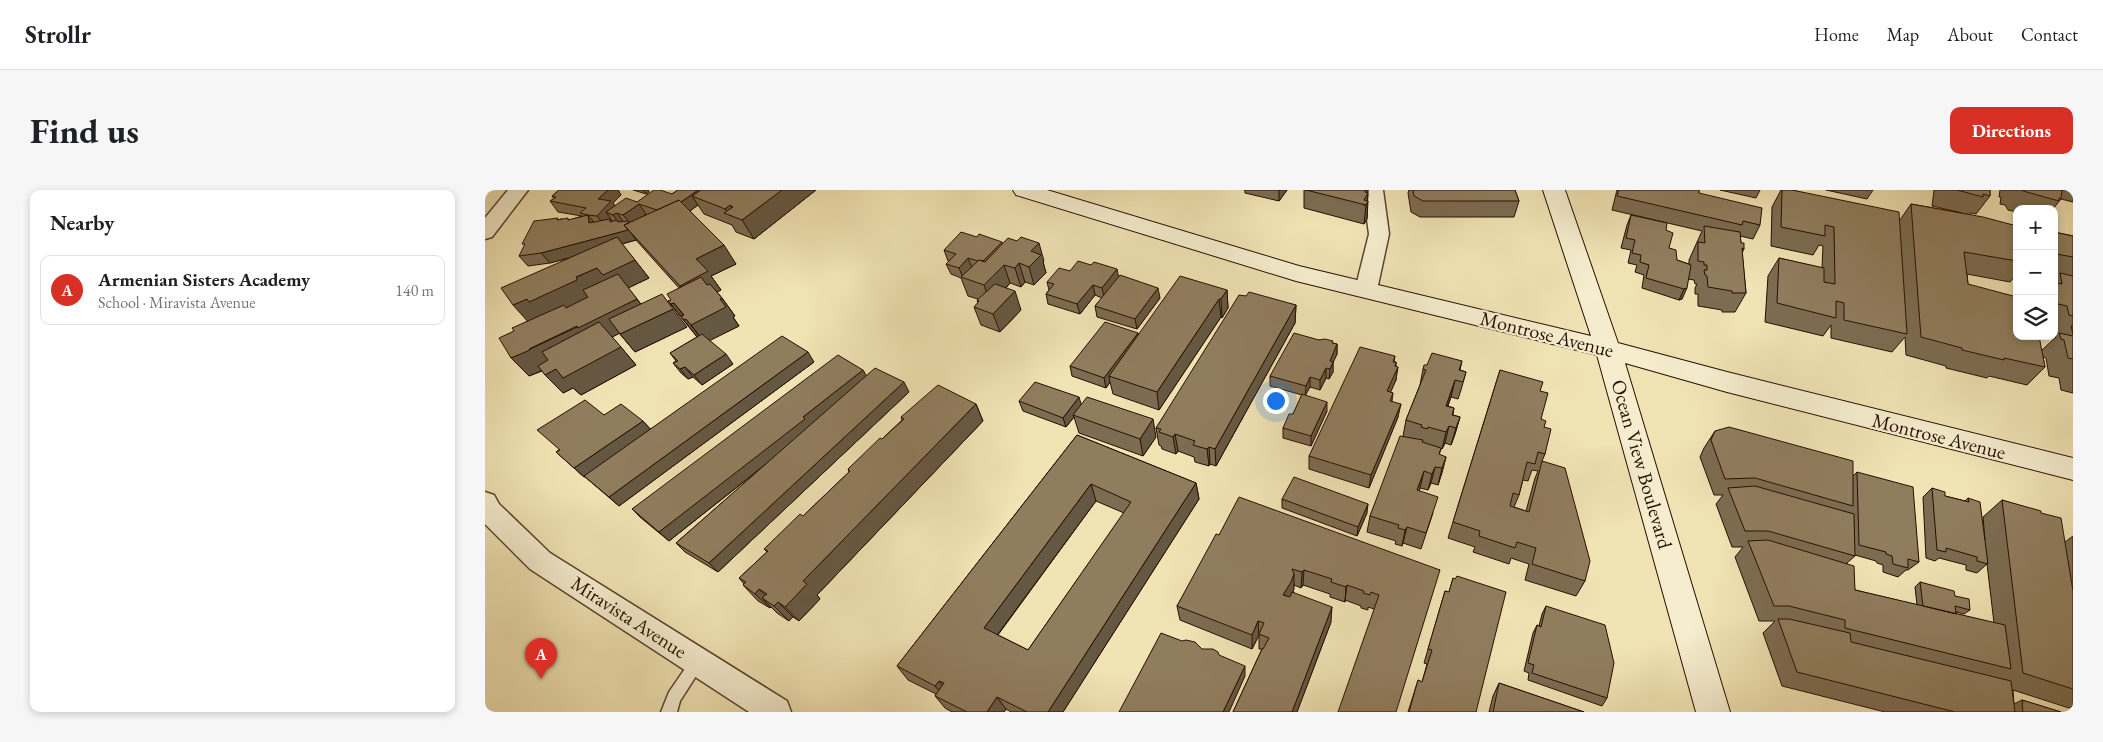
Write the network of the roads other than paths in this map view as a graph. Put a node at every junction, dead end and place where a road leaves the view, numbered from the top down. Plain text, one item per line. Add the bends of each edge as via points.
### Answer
1 (518, 190) edge
2 (1024, 190) edge
3 (1373, 190) edge
4 (1554, 190) edge
5 (485, 232) edge
6 (1366, 290) junction
7 (1608, 349) junction
8 (2073, 469) edge
9 (487, 509) edge
10 (698, 662) junction
11 (669, 712) edge
12 (776, 712) edge
13 (1713, 712) edge

1 - 5 street
2 - 6 street, Montrose Avenue via 1296,273
3 - 6 street via 1379,234
4 - 7 street, Ocean View Boulevard
6 - 7 street, Montrose Avenue
7 - 8 street, Montrose Avenue
7 - 13 street, Ocean View Boulevard
9 - 10 street, Miravista Avenue via 541,560
10 - 11 lane via 674,697
10 - 12 street, Miravista Avenue

